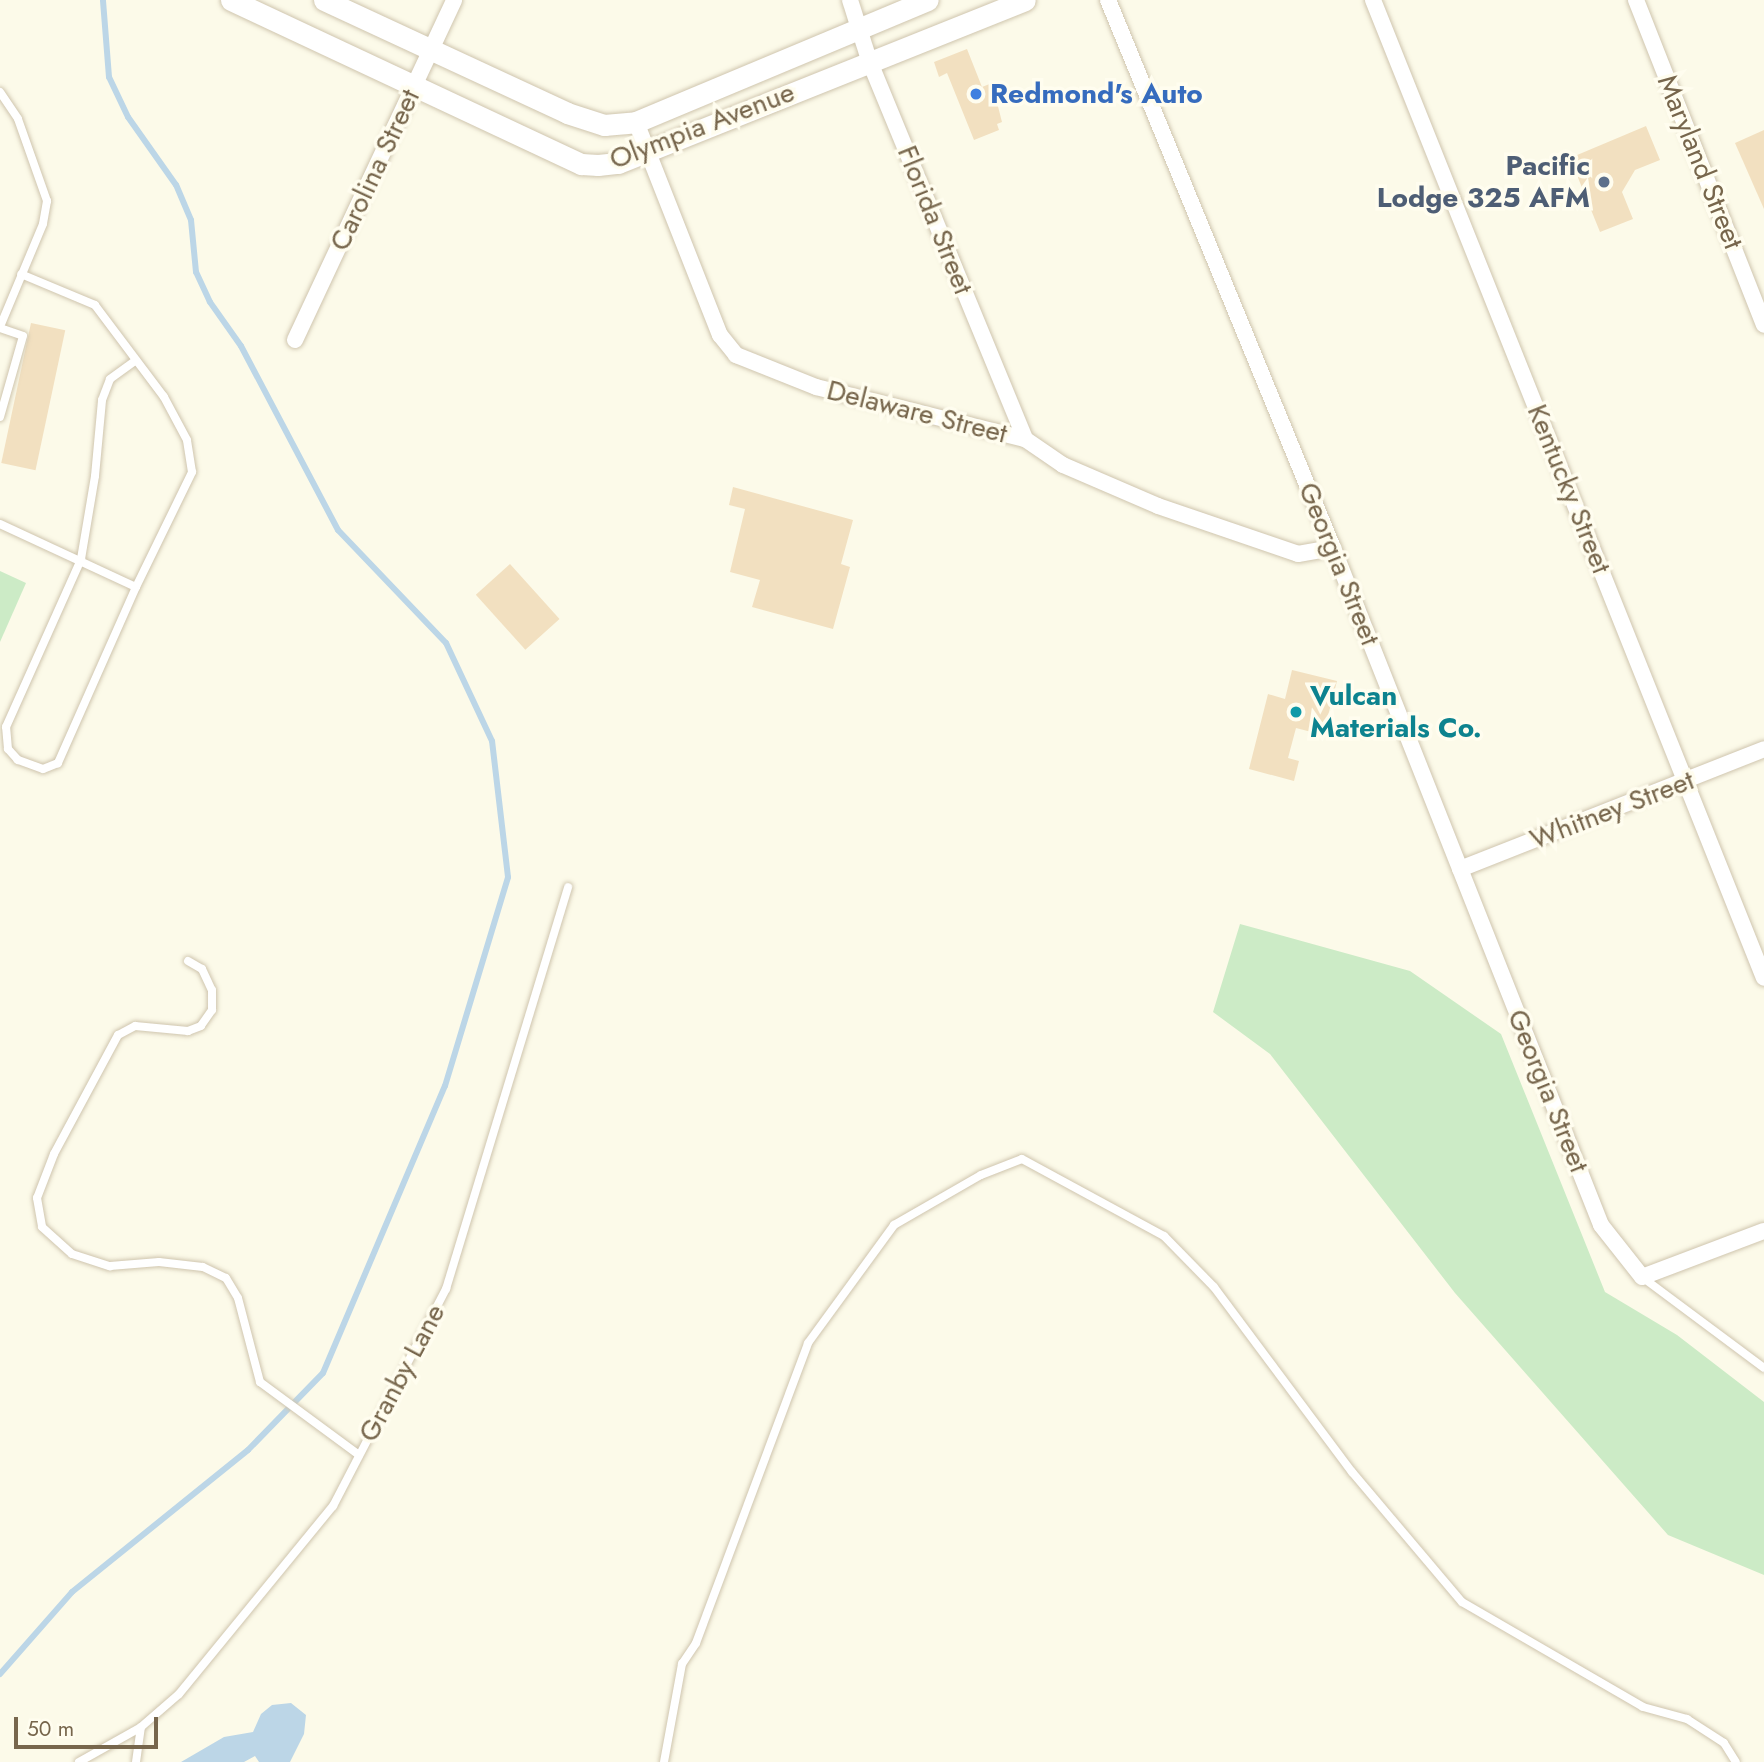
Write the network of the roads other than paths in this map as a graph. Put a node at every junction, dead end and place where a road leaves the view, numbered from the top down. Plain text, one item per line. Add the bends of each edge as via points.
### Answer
1 (230, 0) edge
2 (324, 0) edge
3 (454, 0) edge
4 (850, 0) edge
5 (927, 0) edge
6 (1026, 0) edge
7 (1108, 0) edge
8 (1373, 0) edge
9 (1636, 0) edge
10 (861, 26) junction
11 (432, 50) junction
12 (869, 60) junction
13 (415, 86) junction
14 (0, 92) edge
15 (636, 122) junction
16 (647, 151) junction
17 (22, 274) junction
18 (1764, 325) edge
19 (0, 327) edge
20 (295, 340) dead end
21 (136, 360) junction
22 (0, 417) edge
23 (1025, 439) junction
24 (0, 524) edge
25 (1333, 548) junction
26 (81, 559) junction
27 (136, 587) junction
28 (1764, 750) edge
29 (1686, 782) junction
30 (1460, 869) junction
31 (568, 887) dead end
32 (188, 961) dead end
33 (1764, 978) edge
34 (1764, 1231) edge
35 (1642, 1277) junction
36 (1764, 1368) edge
37 (359, 1455) junction
38 (141, 1727) junction
39 (79, 1762) edge
40 (136, 1762) edge
41 (664, 1762) edge
42 (1736, 1762) edge

1 - 13 main road, Olympia Avenue
2 - 11 main road, Olympia Avenue
3 - 11 street, Carolina Street
4 - 10 street, Florida Street
5 - 10 main road, Olympia Avenue
6 - 12 main road, Olympia Avenue
7 - 25 street, Georgia Street
8 - 29 street, Kentucky Street
9 - 18 street, Maryland Street
10 - 12 street, Florida Street
10 - 15 main road, Olympia Avenue
11 - 13 street, Carolina Street
11 - 15 main road, Olympia Avenue via 568,113 604,125
12 - 16 main road, Olympia Avenue
12 - 23 street, Florida Street
13 - 16 main road, Olympia Avenue via 581,164 618,163
13 - 20 street, Carolina Street
14 - 17 lane via 18,120 47,201 43,224
15 - 16 street, Delaware Street
16 - 23 street, Delaware Street via 720,335 736,355 816,387
17 - 19 lane
17 - 21 lane via 95,305
19 - 22 lane via 23,336
21 - 26 lane via 110,379 102,400
21 - 27 lane via 164,397 187,440 192,472
23 - 25 street, Delaware Street via 1063,465 1158,506 1298,554
24 - 26 lane
25 - 30 street, Georgia Street
26 - 27 lane
26 - 27 lane via 6,727 8,749 18,760 43,769 58,763
28 - 29 street, Whitney Street
29 - 30 street, Whitney Street
29 - 33 street, Kentucky Street
30 - 35 street, Georgia Street via 1601,1225
31 - 37 lane, Granby Lane via 446,1289
32 - 37 lane via 202,970 212,990 212,1010 201,1026 188,1031 135,1026 118,1035 73,1115 37,1198 43,1227 72,1254 110,1266 159,1262 203,1267 226,1278 238,1298 260,1382
34 - 35 street
35 - 36 lane
37 - 38 lane, Granby Lane via 333,1506 286,1567 178,1694
38 - 39 lane, Granby Lane
38 - 40 lane
41 - 42 lane via 682,1664 696,1643 808,1343 894,1225 981,1175 1021,1159 1164,1236 1214,1287 1352,1472 1462,1602 1643,1707 1687,1719 1724,1743

